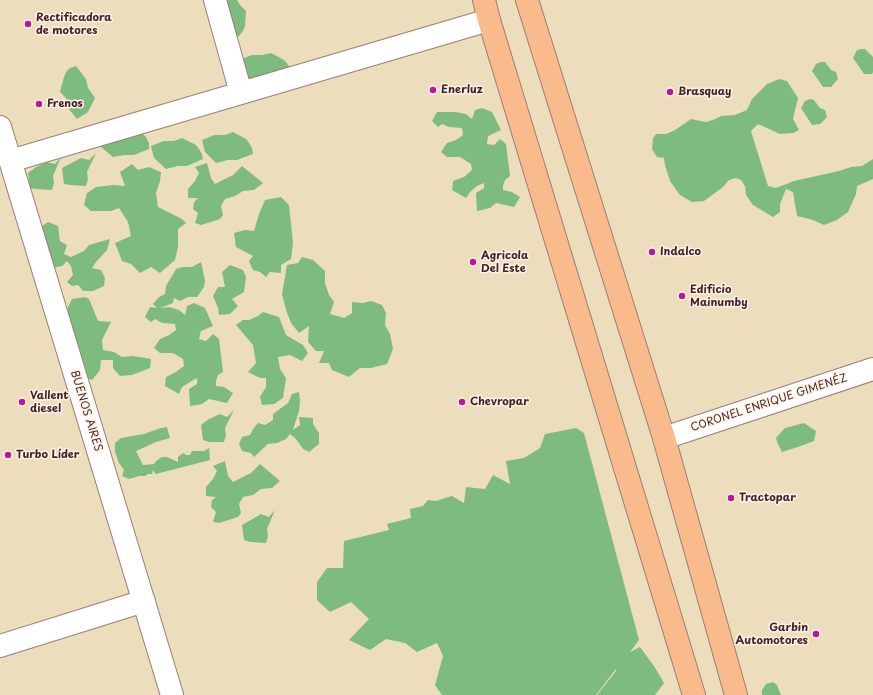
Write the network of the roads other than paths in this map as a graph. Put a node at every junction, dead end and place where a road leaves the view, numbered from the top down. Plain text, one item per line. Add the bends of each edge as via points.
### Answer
1 (215, 0) edge
2 (528, 0) edge
3 (486, 10) edge
4 (241, 93) junction
5 (0, 127) edge
6 (10, 161) junction
7 (873, 369) edge
8 (664, 438) junction
9 (144, 601) junction
10 (0, 646) edge
11 (172, 695) edge
12 (694, 695) edge
13 (736, 695) edge

1 - 4 street
2 - 8 highway
3 - 4 street
3 - 12 highway
4 - 6 street
5 - 6 street, BUENOS AIRES
6 - 9 street, BUENOS AIRES
7 - 8 street, CORONEL ENRIQUE GIMENÉZ
8 - 13 highway
9 - 10 street
9 - 11 street, BUENOS AIRES

